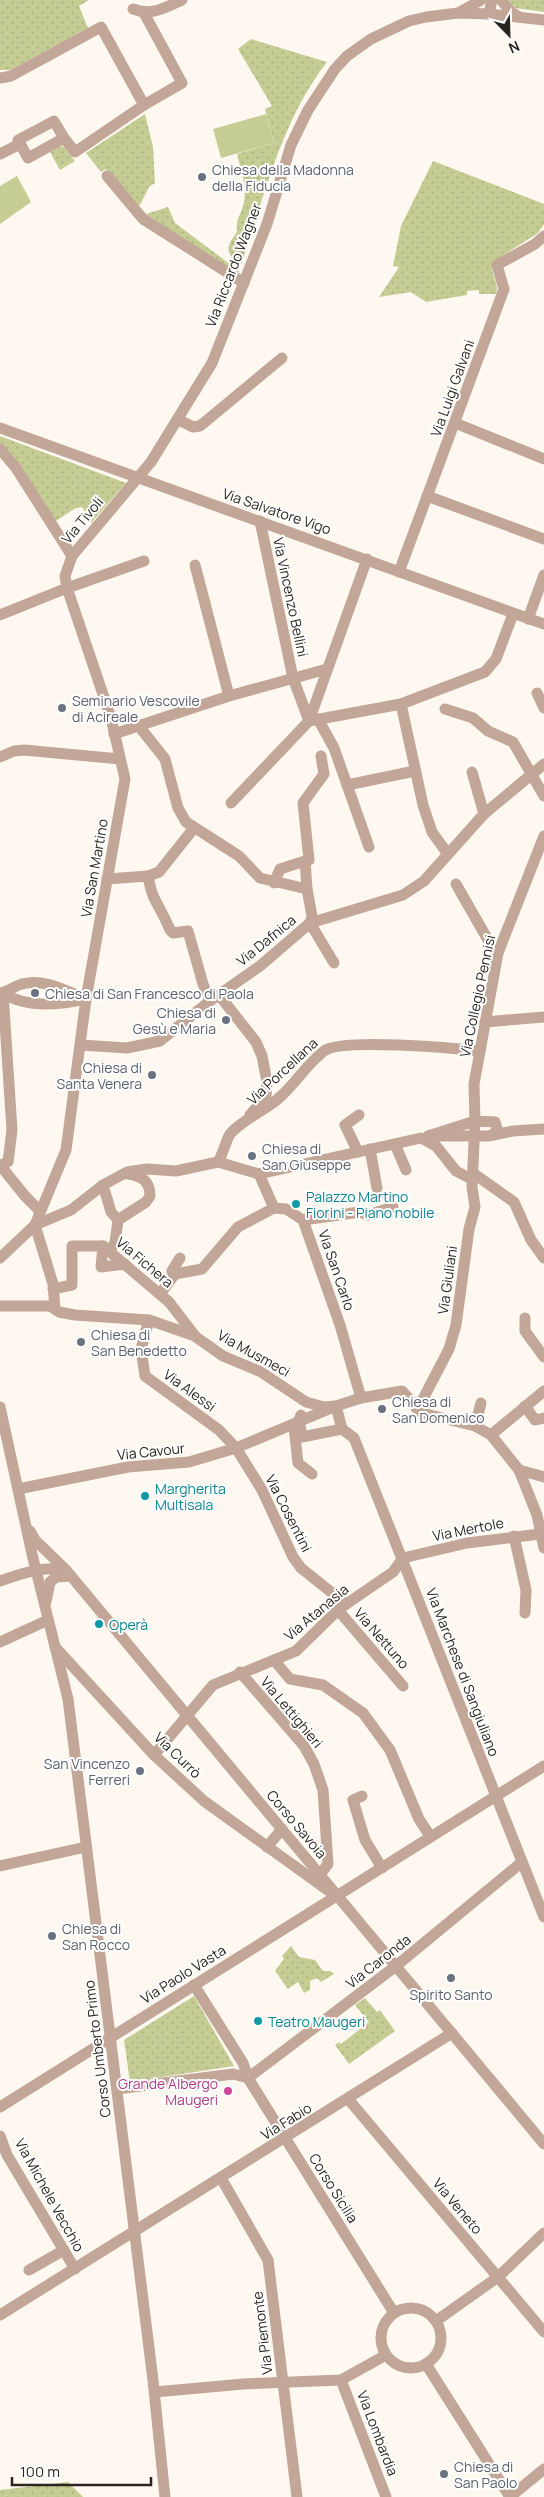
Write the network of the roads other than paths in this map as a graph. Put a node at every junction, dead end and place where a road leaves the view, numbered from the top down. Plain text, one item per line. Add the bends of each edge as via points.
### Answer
1 (182, 0) edge
2 (481, 0) edge
3 (492, 0) edge
4 (501, 0) edge
5 (458, 13) junction
6 (489, 14) junction
7 (521, 18) junction
8 (544, 20) edge
9 (0, 78) edge
10 (144, 105) junction
11 (64, 138) junction
12 (20, 144) junction
13 (0, 154) edge
14 (107, 176) dead end
15 (544, 236) edge
16 (244, 284) junction
17 (282, 358) dead end
18 (178, 420) junction
19 (455, 423) junction
20 (0, 428) edge
21 (0, 449) edge
22 (544, 459) edge
23 (137, 478) junction
24 (427, 496) junction
25 (260, 521) junction
26 (544, 539) edge
27 (72, 556) junction
28 (367, 559) junction
29 (144, 560) dead end
30 (195, 564) dead end
31 (399, 572) junction
32 (544, 575) edge
33 (67, 588) junction
34 (513, 614) junction
35 (0, 615) edge
36 (528, 619) junction
37 (544, 624) edge
38 (327, 669) junction
39 (293, 678) junction
40 (537, 693) dead end
41 (228, 696) junction
42 (401, 704) junction
43 (445, 708) dead end
44 (544, 708) edge
45 (313, 720) junction
46 (138, 725) junction
47 (114, 734) junction
48 (321, 756) dead end
49 (0, 757) edge
50 (120, 758) junction
51 (544, 764) edge
52 (415, 771) junction
53 (472, 772) dead end
54 (530, 773) junction
55 (347, 785) junction
56 (542, 789) edge
57 (231, 804) dead end
58 (484, 814) junction
59 (194, 828) junction
60 (544, 836) edge
61 (369, 847) dead end
62 (447, 853) junction
63 (305, 861) junction
64 (148, 876) junction
65 (108, 879) junction
66 (274, 883) junction
67 (456, 884) dead end
68 (307, 889) junction
69 (310, 923) junction
70 (498, 953) junction
71 (334, 963) dead end
72 (2, 993) edge
73 (215, 998) junction
74 (86, 999) junction
75 (544, 1017) edge
76 (485, 1022) junction
77 (81, 1045) junction
78 (480, 1051) junction
79 (359, 1115) dead end
80 (474, 1116) junction
81 (494, 1122) junction
82 (241, 1124) junction
83 (528, 1129) junction
84 (544, 1129) edge
85 (493, 1135) junction
86 (424, 1137) junction
87 (475, 1143) junction
88 (395, 1144) junction
89 (370, 1149) junction
90 (358, 1152) junction
91 (218, 1162) junction
92 (1, 1165) edge
93 (406, 1170) dead end
94 (124, 1174) junction
95 (259, 1174) junction
96 (473, 1177) junction
97 (103, 1185) junction
98 (377, 1188) dead end
99 (274, 1208) junction
100 (393, 1208) dead end
101 (40, 1211) junction
102 (118, 1220) junction
103 (303, 1220) junction
104 (35, 1228) junction
105 (106, 1249) junction
106 (0, 1258) edge
107 (180, 1258) dead end
108 (544, 1258) edge
109 (125, 1264) junction
110 (175, 1274) junction
111 (53, 1286) junction
112 (165, 1298) junction
113 (6, 1305) edge
114 (53, 1307) junction
115 (525, 1318) dead end
116 (152, 1321) junction
117 (196, 1337) junction
118 (544, 1357) edge
119 (544, 1391) edge
120 (361, 1398) junction
121 (302, 1399) junction
122 (481, 1403) dead end
123 (336, 1406) junction
124 (525, 1406) junction
125 (0, 1407) edge
126 (416, 1408) junction
127 (544, 1418) edge
128 (292, 1424) junction
129 (474, 1426) junction
130 (342, 1429) junction
131 (491, 1435) junction
132 (236, 1448) junction
133 (519, 1470) junction
134 (312, 1474) dead end
135 (544, 1477) edge
136 (18, 1489) junction
137 (26, 1524) junction
138 (540, 1534) junction
139 (514, 1536) junction
140 (544, 1548) edge
141 (403, 1558) junction
142 (35, 1569) junction
143 (68, 1573) junction
144 (0, 1581) edge
145 (44, 1603) junction
146 (342, 1607) junction
147 (525, 1613) dead end
148 (48, 1620) junction
149 (0, 1642) edge
150 (54, 1646) junction
151 (274, 1660) junction
152 (240, 1672) junction
153 (403, 1686) dead end
154 (187, 1715) junction
155 (154, 1755) junction
156 (544, 1766) edge
157 (362, 1796) dead end
158 (496, 1796) junction
159 (282, 1830) junction
160 (430, 1836) junction
161 (86, 1847) junction
162 (266, 1847) junction
163 (522, 1862) junction
164 (0, 1866) edge
165 (382, 1868) junction
166 (317, 1879) junction
167 (337, 1896) junction
168 (544, 1917) edge
169 (396, 1966) junction
170 (194, 1985) junction
171 (452, 2034) junction
172 (110, 2037) junction
173 (248, 2078) junction
174 (117, 2089) junction
175 (349, 2100) junction
176 (0, 2107) edge
177 (0, 2136) edge
178 (286, 2138) junction
179 (544, 2144) edge
180 (221, 2178) junction
181 (135, 2231) junction
182 (544, 2233) edge
183 (64, 2250) junction
184 (75, 2269) junction
185 (29, 2270) dead end
186 (498, 2277) junction
187 (394, 2313) junction
188 (1, 2314) edge
189 (436, 2321) junction
190 (544, 2332) edge
191 (386, 2355) junction
192 (426, 2364) junction
193 (341, 2380) junction
194 (283, 2382) junction
195 (155, 2392) junction
196 (544, 2469) edge
197 (166, 2497) edge
198 (297, 2497) edge
199 (386, 2497) edge
200 (510, 2497) edge

1 - 10 street via 160,11 138,11 182,83
2 - 5 street
3 - 6 street
4 - 7 street
5 - 6 street, Via Riccardo Wagner
5 - 16 street, Via Riccardo Wagner via 426,17 389,30 357,48 335,69 308,110 291,145 267,224
6 - 7 street, Via Riccardo Wagner
7 - 8 street, Via Riccardo Wagner
9 - 10 street via 11,76 101,27
10 - 11 street via 74,152
11 - 12 street via 28,158
11 - 12 street via 54,121 18,140
12 - 13 street
14 - 16 street via 143,219
15 - 19 street, Via Luigi Galvani via 497,265 504,289
16 - 18 street, Via Riccardo Wagner via 212,363
17 - 18 street via 200,426 193,427
18 - 23 street, Via Riccardo Wagner
19 - 22 street
19 - 24 street, Via Luigi Galvani
20 - 23 street, Via Salvatore Vigo
21 - 27 street via 16,468
23 - 25 street, Via Salvatore Vigo
23 - 27 street, Via Tivoli
24 - 26 street
24 - 31 street, Via Luigi Galvani
25 - 28 street, Via Salvatore Vigo
25 - 39 street, Via Vincenzo Bellini
27 - 33 street, Via Tivoli via 65,576
28 - 31 street, Via Salvatore Vigo
28 - 38 street
29 - 33 street
30 - 41 street
31 - 34 street, Via Salvatore Vigo
32 - 36 street
33 - 35 street
33 - 47 street, Via San Martino
34 - 36 street, Via Salvatore Vigo
34 - 42 street via 496,658 484,672
36 - 37 street, Via Salvatore Vigo
38 - 39 street
38 - 45 street
39 - 41 street
39 - 45 street, Via Vincenzo Bellini
40 - 44 street
41 - 46 street
42 - 45 street
42 - 52 street
43 - 54 street via 473,718 488,731 513,742
45 - 55 street via 334,748
45 - 57 street
46 - 47 street
46 - 59 street via 166,759 178,808
47 - 50 street, Via San Martino
48 - 63 street via 324,774 303,803 309,860
49 - 50 street via 24,750
50 - 65 street, Via San Martino via 125,778
51 - 54 street, Via Dafnica
52 - 55 street
52 - 62 street via 432,832
53 - 58 street
54 - 56 street
54 - 58 street, Via Dafnica
55 - 61 street
58 - 62 street, Via Dafnica
59 - 64 street via 162,870
59 - 66 street via 239,856 260,878
60 - 70 street, Via Collegio Pennisi
62 - 69 street, Via Dafnica via 424,881 403,895
63 - 66 street via 280,870
63 - 68 street
64 - 65 street
64 - 73 street via 152,896 169,930 173,933 188,930 203,984
65 - 74 street, Via San Martino
66 - 68 street
67 - 70 street
68 - 69 street via 312,916
69 - 71 street
69 - 73 street, Via Dafnica via 260,966
70 - 76 street, Via Collegio Pennisi
72 - 74 street via 14,1000 46,1004
72 - 74 street via 13,986 35,982
72 - 92 street via 12,1130 8,1162
73 - 77 street, Via Dafnica via 160,1041 127,1048
73 - 82 street via 256,1042 266,1071 266,1097
74 - 77 street, Via San Martino
75 - 76 street
76 - 78 street, Via Collegio Pennisi
77 - 101 street, Via San Martino via 63,1159
78 - 80 street, Via Collegio Pennisi via 474,1084
78 - 82 street, Via Porcellana via 338,1045 324,1051 270,1106
79 - 90 street via 345,1125
80 - 81 street
80 - 86 street
80 - 87 street, Via Collegio Pennisi
81 - 83 street
81 - 85 street via 497,1129
82 - 91 street, Via Porcellana via 228,1136
83 - 84 street
83 - 85 street
85 - 87 street
86 - 87 street
86 - 88 street
86 - 96 street via 436,1146 456,1172
87 - 96 street, Via Giuliani
88 - 89 street
88 - 93 street
89 - 90 street
89 - 98 street
90 - 95 street
91 - 94 street via 176,1171 147,1169
91 - 95 street
92 - 101 street
94 - 97 street
94 - 102 street via 142,1178 149,1186 150,1196
95 - 99 street
96 - 108 street via 514,1202 522,1223
96 - 126 street, Via Giuliani via 475,1207 456,1325 449,1349 424,1399
97 - 102 street via 111,1212
97 - 104 street via 75,1207
99 - 103 street, Via San Carlo via 294,1212
99 - 110 street via 238,1227 202,1270
100 - 103 street via 368,1215 360,1212
101 - 104 street, Via San Martino
102 - 105 street via 115,1243
103 - 120 street, Via San Carlo via 340,1325
104 - 106 street
104 - 111 street
105 - 109 street, Via Fichera
105 - 109 street via 101,1267
105 - 111 street, Via Fichera via 72,1246 72,1285
107 - 110 street via 172,1271
109 - 112 street, Via Fichera
110 - 112 street
111 - 114 street
112 - 117 street, Via Fichera
113 - 114 street
114 - 116 street via 75,1315
115 - 118 street via 527,1335
116 - 117 street
116 - 132 street, Via Alessi via 141,1349 145,1376 220,1430
117 - 121 street, Via Musmeci via 223,1356 261,1372
119 - 124 street
120 - 123 street, Via Cavour
120 - 126 street, Via Cavour via 402,1391
121 - 123 street via 324,1407
121 - 128 street
122 - 129 street
123 - 128 street, Via Cavour
123 - 130 street
124 - 127 street via 534,1420
124 - 131 street
125 - 136 street, Corso Umberto Primo
126 - 129 street via 422,1413
128 - 130 street via 302,1437
128 - 132 street, Via Cavour
128 - 134 street via 298,1463
129 - 131 street
130 - 141 street, Via Marchese di Sangiuliano via 354,1438
131 - 133 street
132 - 136 street, Via Cavour via 189,1462 128,1467
132 - 146 street, Via Cosentini via 262,1490 293,1557
133 - 135 street
133 - 138 street via 537,1515
136 - 137 street, Corso Umberto Primo
137 - 142 street, Corso Umberto Primo
137 - 143 street, Corso Savoia via 35,1540
138 - 139 street, Via Mertole
138 - 140 street
139 - 141 street, Via Mertole
139 - 147 street via 526,1590
141 - 146 street, Via Atanasia via 393,1572
141 - 158 street, Via Marchese di Sangiuliano
142 - 143 street via 49,1567
142 - 144 street
142 - 145 street, Corso Umberto Primo
143 - 145 street via 50,1582
143 - 154 street, Corso Savoia
145 - 148 street, Corso Umberto Primo
146 - 151 street, Via Atanasia via 296,1651
146 - 153 street, Via Nettuno
148 - 149 street
148 - 150 street, Corso Umberto Primo
150 - 155 street, Via Currò
150 - 161 street, Corso Umberto Primo via 68,1699
151 - 152 street, Via Atanasia
151 - 160 street via 290,1679 323,1685 363,1713 390,1750 419,1819
152 - 154 street, Via Atanasia via 214,1685
152 - 166 street, Via Lettighieri via 304,1746 314,1764 323,1790 328,1864
154 - 155 street, Via Atanasia
154 - 159 street, Corso Savoia
155 - 162 street, Via Currò via 204,1801
156 - 158 street, Via Paolo Vasta
157 - 165 street via 353,1800 365,1840
158 - 160 street, Via Paolo Vasta
158 - 163 street, Via Marchese di Sangiuliano
159 - 162 street
159 - 166 street, Corso Savoia
160 - 165 street, Via Paolo Vasta
161 - 164 street
161 - 172 street, Corso Umberto Primo
162 - 166 street, Via Currò
163 - 168 street, Via Marchese di Sangiuliano
163 - 169 street, Via Caronda
165 - 167 street, Via Paolo Vasta
166 - 167 street, Corso Savoia
167 - 169 street, Corso Savoia
167 - 170 street, Via Paolo Vasta
169 - 171 street, Corso Savoia
169 - 173 street, Via Caronda
170 - 172 street, Via Paolo Vasta
170 - 173 street, Corso Sicilia via 243,2063
171 - 175 street, Via Fabio
171 - 179 street, Corso Savoia
172 - 174 street, Corso Umberto Primo
172 - 176 street, Via Paolo Vasta
173 - 174 street via 233,2074
173 - 178 street, Corso Sicilia
174 - 181 street, Corso Umberto Primo
175 - 178 street, Via Fabio
175 - 186 street, Via Veneto
177 - 183 street, Via Michele Vecchio via 7,2155
178 - 180 street, Via Fabio
178 - 187 street, Corso Sicilia
180 - 181 street, Via Fabio
180 - 194 street, Via Piemonte via 268,2260
181 - 184 street, Via Fabio
181 - 195 street, Corso Umberto Primo
182 - 186 street
183 - 184 street, Via Michele Vecchio
183 - 185 street
184 - 188 street, Via Fabio
186 - 189 street
186 - 190 street, Via Veneto
187 - 189 street via 416,2308
187 - 191 street via 381,2332 380,2340
189 - 192 street via 440,2328 440,2345 438,2352
191 - 192 street via 401,2367 414,2368
191 - 193 street
192 - 200 street
193 - 194 street
193 - 199 street, Via Lombardia
194 - 195 street
194 - 198 street, Via Piemonte
195 - 197 street, Corso Umberto Primo
196 - 200 street

